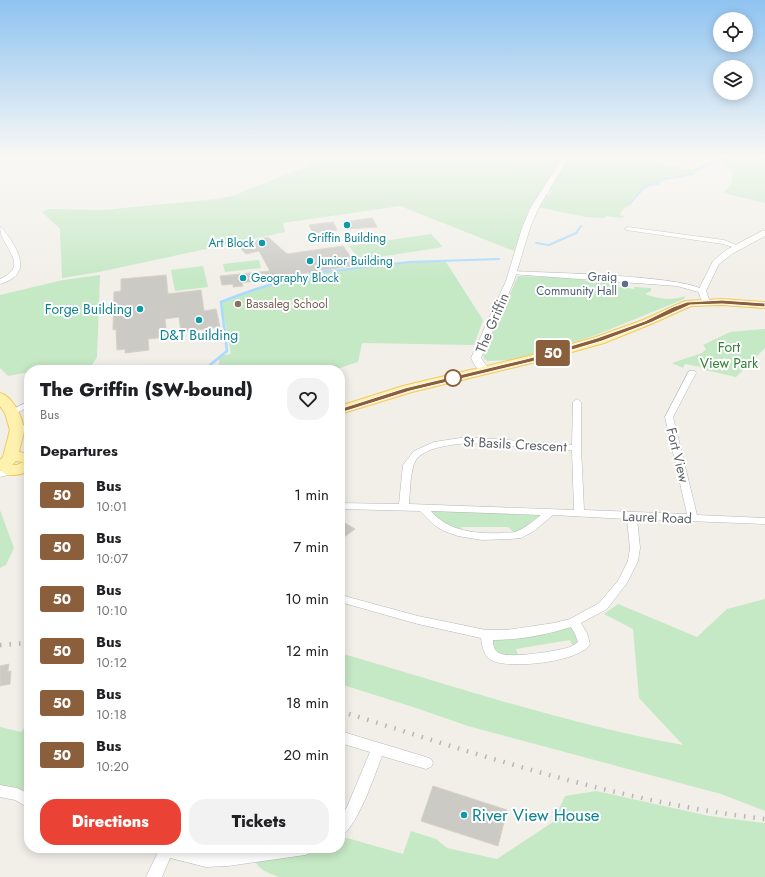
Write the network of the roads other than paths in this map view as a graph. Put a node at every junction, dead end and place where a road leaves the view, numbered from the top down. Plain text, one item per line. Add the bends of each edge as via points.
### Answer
1 (540, 198) edge
2 (0, 229) edge
3 (628, 229) dead end
4 (765, 233) edge
5 (739, 247) junction
6 (513, 273) junction
7 (0, 282) edge
8 (704, 296) junction
9 (765, 305) edge
10 (485, 371) junction
11 (692, 373) dead end
12 (0, 397) edge
13 (577, 402) dead end
14 (24, 406) edge
15 (345, 408) edge
16 (12, 412) junction
17 (23, 429) edge
18 (576, 448) junction
19 (17, 465) edge
20 (345, 506) edge
21 (404, 507) junction
22 (422, 507) junction
23 (550, 512) junction
24 (579, 514) junction
25 (632, 516) junction
26 (693, 518) junction
27 (765, 521) edge
28 (345, 600) edge
29 (574, 622) junction
30 (486, 635) junction
31 (345, 739) edge
32 (378, 750) junction
33 (426, 764) dead end
34 (0, 791) edge
35 (24, 798) edge
36 (345, 822) edge
37 (162, 853) edge
38 (179, 853) edge
39 (270, 853) edge
40 (154, 877) edge

1 - 6 street via 524,234
2 - 7 street via 10,243 17,267 13,276
3 - 5 street via 724,242
4 - 5 street
5 - 8 street via 716,263
6 - 8 street via 677,284
6 - 10 street, The Griffin via 476,358
8 - 9 main road
8 - 10 main road via 648,322 600,340
10 - 15 main road via 408,389
11 - 26 street, Fort View via 669,417
12 - 16 main road
13 - 18 street
14 - 16 street
16 - 17 main road
17 - 19 main road
18 - 21 street, St Basils Crescent via 467,440 437,444 417,453 408,465
18 - 24 street
20 - 21 street, Laurel Road
21 - 22 street, Laurel Road
22 - 23 street, Laurel Road
22 - 23 street via 427,516 447,528 490,538 516,535 533,526
23 - 24 street, Laurel Road
24 - 25 street, Laurel Road
25 - 26 street, Laurel Road
25 - 29 street via 635,548 633,561 622,583 603,606
26 - 27 street, Laurel Road
28 - 30 street
29 - 30 street via 554,628 508,635
29 - 30 street via 584,644 575,651 520,660 507,660 496,656 488,647
31 - 32 street
32 - 33 street
32 - 36 street via 352,812
34 - 35 street
37 - 40 street
38 - 39 street via 206,860

